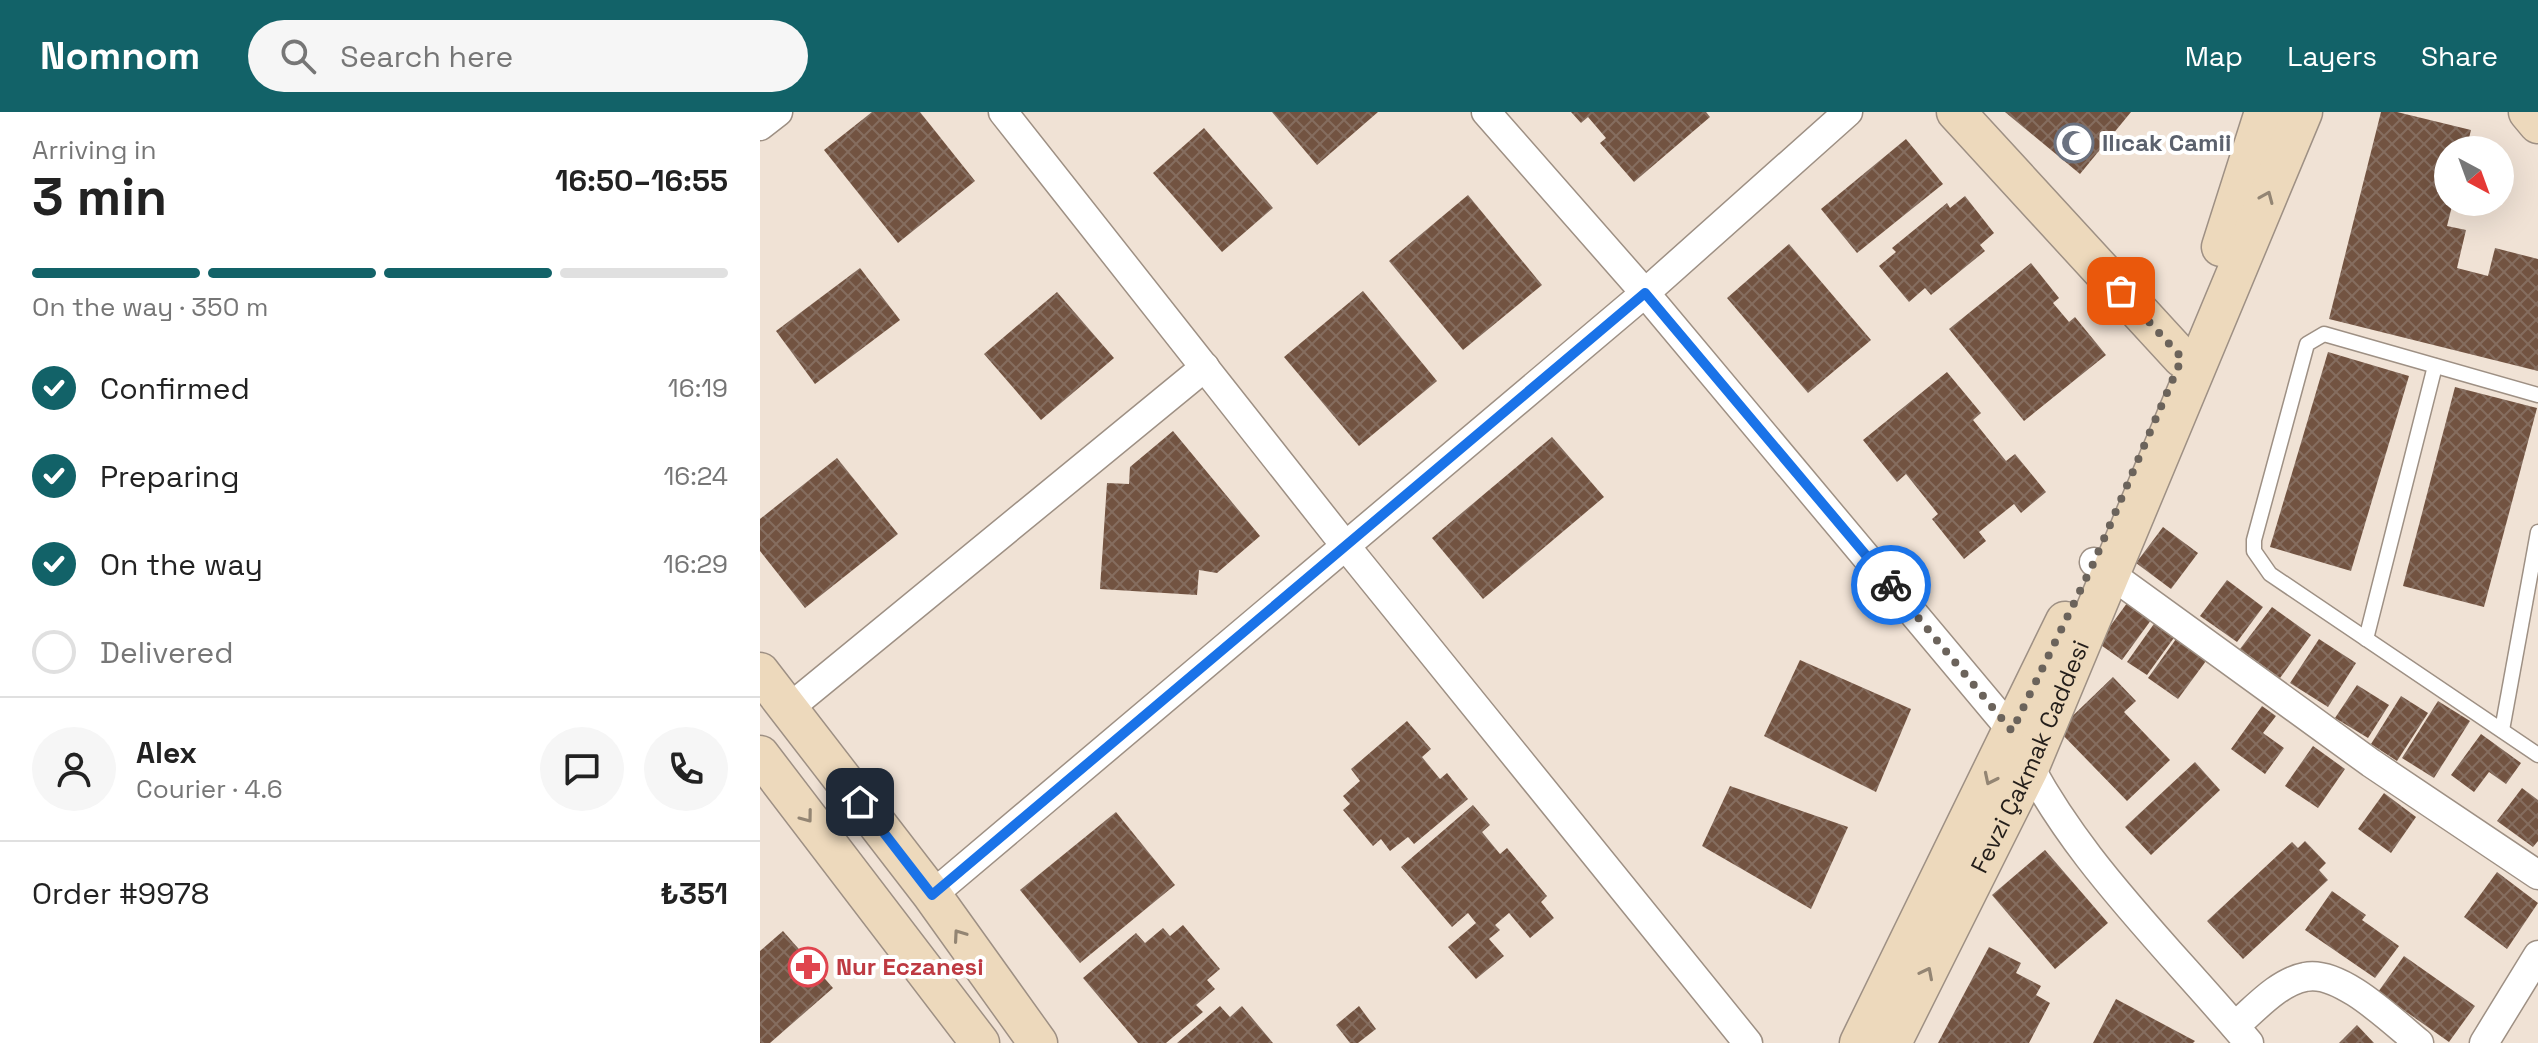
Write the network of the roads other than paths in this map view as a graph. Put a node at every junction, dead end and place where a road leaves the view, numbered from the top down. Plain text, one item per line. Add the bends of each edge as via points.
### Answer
1 (778, 112) edge
2 (1003, 112) edge
3 (1486, 112) edge
4 (1848, 112) edge
5 (1956, 112) edge
6 (2264, 112) edge
7 (2303, 112) edge
8 (2528, 112) edge
9 (2538, 124) edge
10 (760, 126) edge
11 (1645, 293) junction
12 (2182, 358) junction
13 (2435, 366) junction
14 (1205, 367) junction
15 (2538, 395) edge
16 (2538, 532) edge
17 (1344, 544) junction
18 (2102, 568) junction
19 (2366, 639) junction
20 (760, 672) edge
21 (788, 709) junction
22 (2502, 730) junction
23 (2012, 731) junction
24 (760, 755) edge
25 (2538, 755) edge
26 (2029, 769) junction
27 (2538, 875) edge
28 (932, 895) junction
29 (2538, 955) edge
30 (2242, 1035) edge
31 (980, 1043) edge
32 (1038, 1043) edge
33 (1748, 1043) edge
34 (1859, 1043) edge
35 (1892, 1043) edge
36 (2419, 1043) edge
37 (2484, 1043) edge

1 - 10 street
2 - 14 street
3 - 11 street
4 - 11 street
5 - 12 street
6 - 12 street
18 -> 7 street, Fevzi Çakmak Caddesi
8 - 9 street
11 - 17 street
11 - 23 street
12 - 18 street
13 - 15 lane
13 - 19 lane
13 - 19 lane via 2324,334 2314,337 2307,344 2254,540 2254,551 2270,574
14 - 17 street
14 - 21 street
16 - 22 lane
17 - 28 street
17 - 33 street
18 - 23 street
18 - 26 street, Fevzi Çakmak Caddesi
18 - 27 street via 2371,763
19 - 22 lane
20 - 21 street
21 - 28 street
22 - 25 lane
23 - 26 street
23 -> 34 street
24 -> 31 street
26 - 30 street via 2080,847
35 -> 26 street, Fevzi Çakmak Caddesi
32 -> 28 street
29 - 37 street
30 - 36 street via 2282,987 2305,976 2346,986

